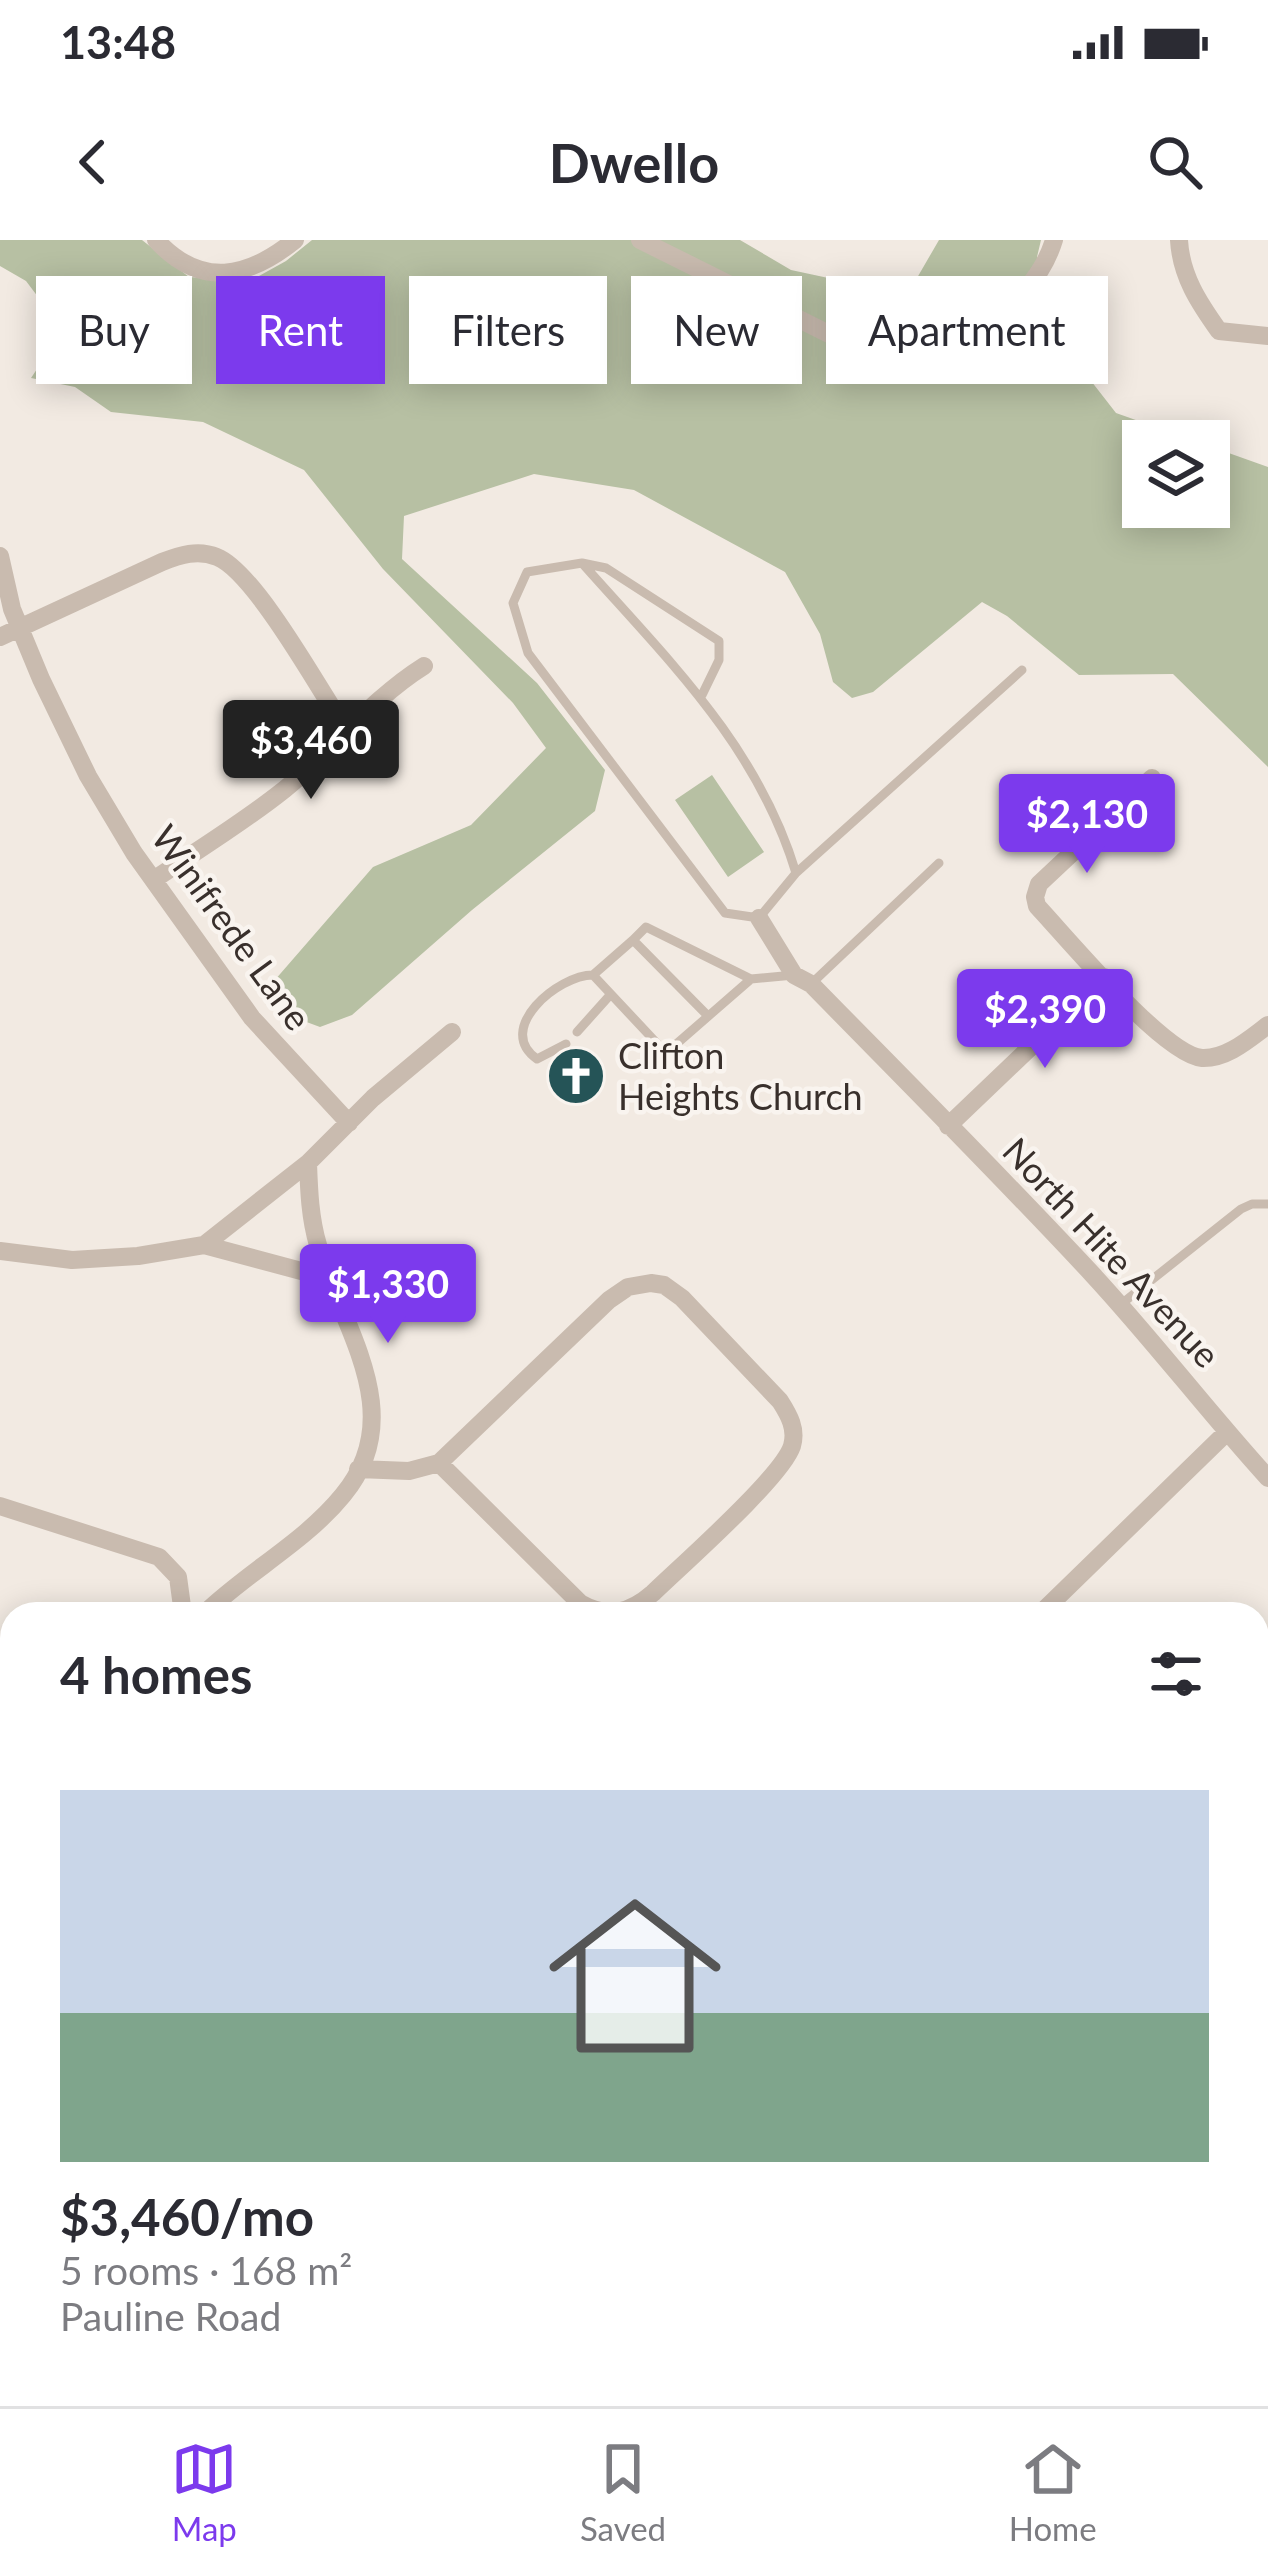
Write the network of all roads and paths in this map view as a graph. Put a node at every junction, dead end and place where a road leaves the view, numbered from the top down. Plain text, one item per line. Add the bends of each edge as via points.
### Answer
1 (156, 240) edge
2 (295, 240) edge
3 (640, 240) edge
4 (1054, 240) edge
5 (1179, 240) edge
6 (1268, 336) edge
7 (0, 556) edge
8 (582, 563) junction
9 (19, 628) junction
10 (0, 637) edge
11 (424, 666) dead end
12 (1022, 670) dead end
13 (702, 695) junction
14 (346, 730) junction
15 (1152, 778) dead end
16 (940, 863) dead end
17 (796, 873) junction
18 (155, 879) junction
19 (759, 918) junction
20 (633, 940) junction
21 (593, 975) junction
22 (1104, 977) junction
23 (751, 979) junction
24 (802, 979) junction
25 (611, 994) junction
26 (708, 1016) junction
27 (1268, 1025) edge
28 (452, 1032) dead end
29 (577, 1032) dead end
30 (566, 1044) dead end
31 (349, 1124) junction
32 (948, 1126) junction
33 (308, 1163) junction
34 (1268, 1204) edge
35 (204, 1245) junction
36 (0, 1251) edge
37 (331, 1279) junction
38 (1120, 1305) junction
39 (1226, 1432) junction
40 (439, 1463) junction
41 (358, 1469) junction
42 (1268, 1478) edge
43 (0, 1506) edge
44 (181, 1602) edge
45 (218, 1602) edge
46 (579, 1602) edge
47 (643, 1602) edge
48 (1052, 1602) edge

1 - 2 street via 196,268 240,273
3 - 4 street via 839,339 925,354 983,333 1029,286
5 - 6 street via 1195,296 1219,332
7 - 9 street, Winifrede Lane
8 - 13 lane
8 - 13 lane via 606,568 718,641 719,660
8 - 19 lane via 527,572 513,603 528,653 725,913
9 - 10 street
9 - 14 street via 184,554 218,557 248,582
9 - 18 street, Winifrede Lane via 88,776
11 - 14 street
12 - 17 lane
13 - 17 lane via 777,816
14 - 18 street via 283,790
15 - 22 street via 1035,891 1037,906
16 - 24 lane
17 - 19 lane
18 - 31 street, Winifrede Lane via 252,1018
19 - 24 street, North Hite Avenue
20 - 21 lane
20 - 23 lane via 646,927
20 - 26 lane
21 - 25 lane
21 - 30 lane via 547,993 524,1022 522,1040 537,1059
22 - 27 street via 1168,1043 1196,1058 1231,1051
22 - 32 street
23 - 24 lane
23 - 26 lane
24 - 32 street, North Hite Avenue
25 - 26 lane via 666,1053
25 - 29 lane
28 - 31 street
31 - 33 street
32 - 38 street, North Hite Avenue
33 - 35 street
33 - 37 street via 313,1221
34 - 38 lane via 1241,1209
35 - 36 street via 72,1260
35 - 37 street
37 - 41 street via 370,1389 368,1445
38 - 39 street, North Hite Avenue
39 - 42 street, North Hite Avenue
39 - 48 street
40 - 41 street
40 - 46 street
40 - 47 street via 628,1287 651,1282 682,1298 780,1401 793,1437 779,1469
41 - 45 street via 332,1508
43 - 44 street via 159,1557 178,1577

